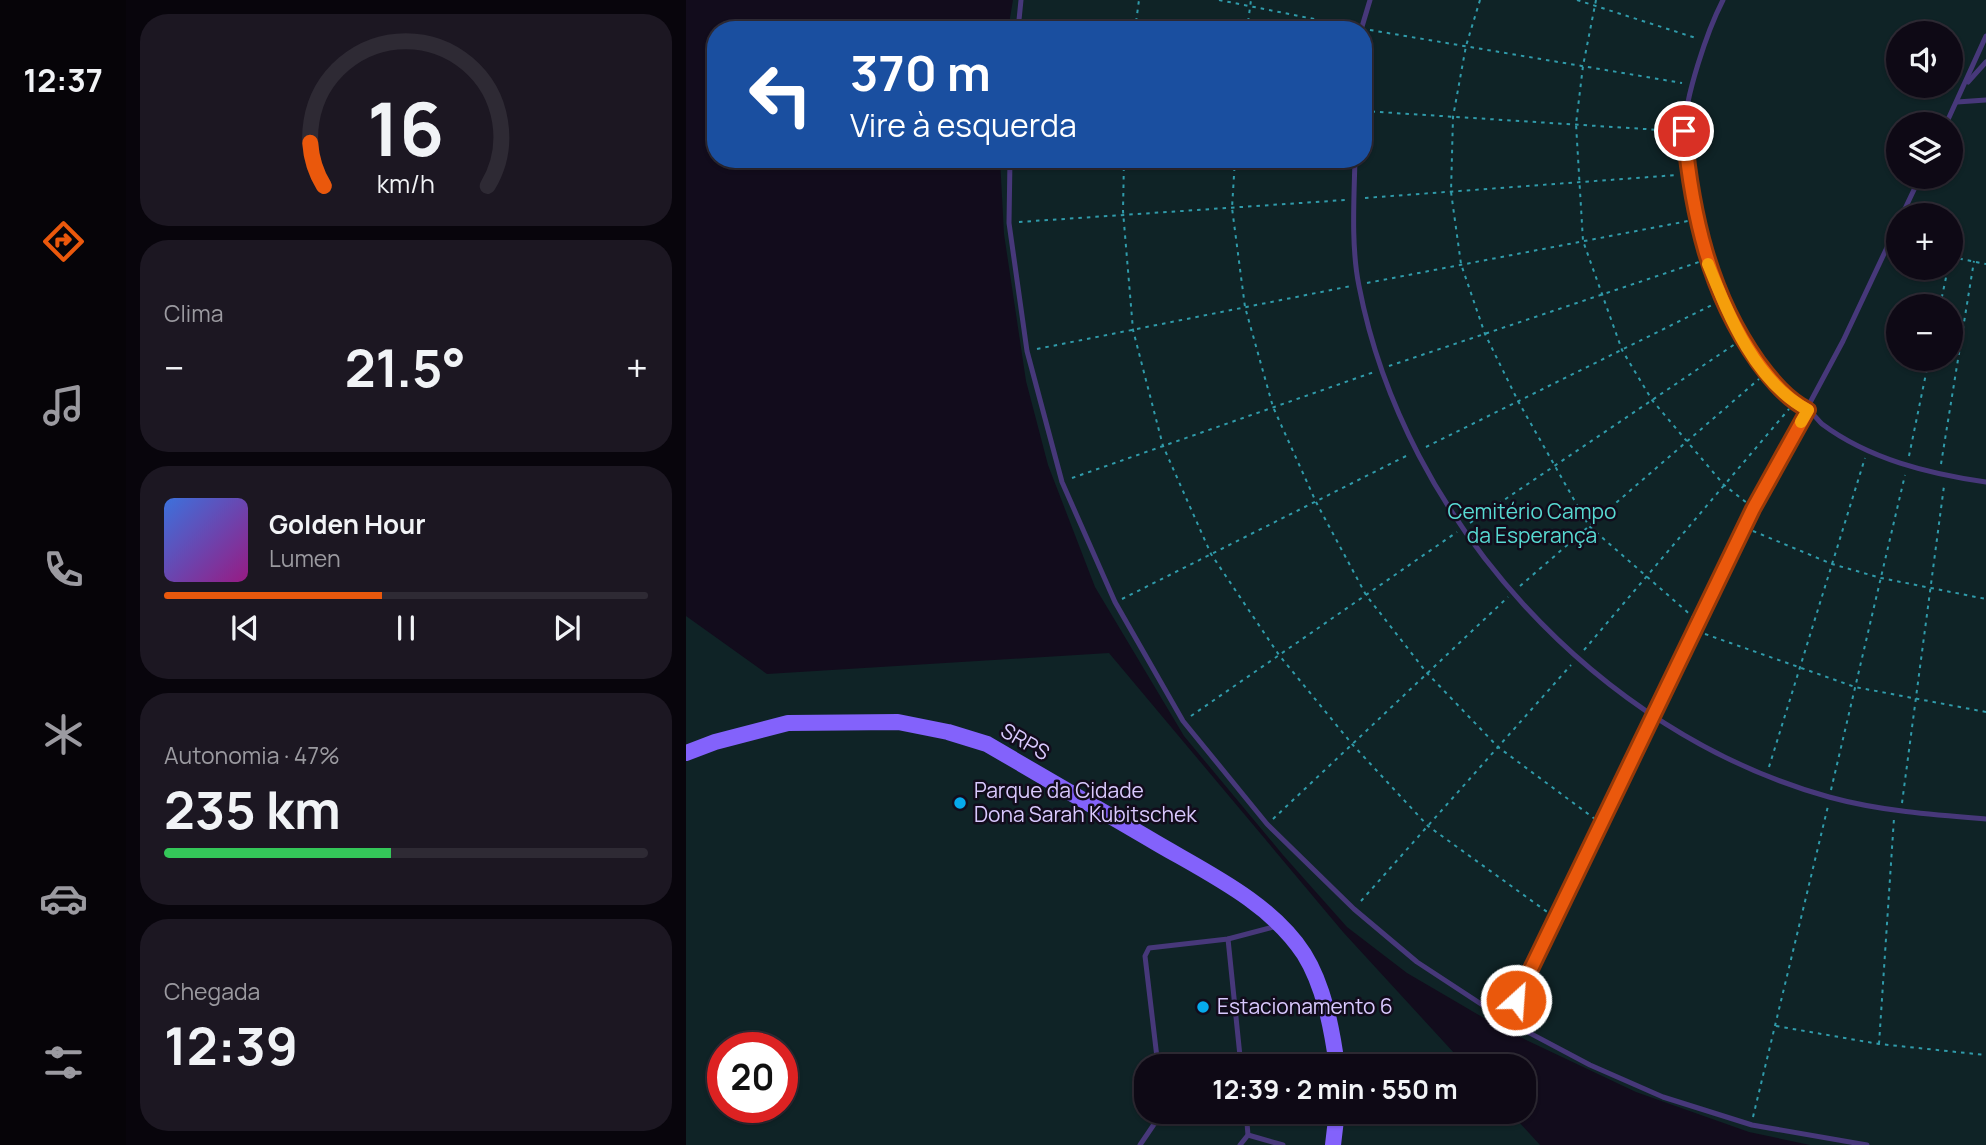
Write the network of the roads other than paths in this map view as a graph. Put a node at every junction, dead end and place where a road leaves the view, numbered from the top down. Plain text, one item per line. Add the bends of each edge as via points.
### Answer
1 (1021, 0) edge
2 (1370, 0) edge
3 (1723, 0) edge
4 (1019, 21) edge
5 (1363, 21) edge
6 (1986, 36) edge
7 (1986, 62) edge
8 (1963, 86) joint
9 (1958, 98) edge
10 (1986, 100) edge
11 (1956, 102) junction
12 (1951, 112) edge
13 (1010, 168) edge
14 (1355, 168) edge
15 (1886, 249) edge
16 (1808, 410) junction
17 (1986, 482) edge
18 (1655, 715) junction
19 (686, 753) edge
20 (1986, 818) edge
21 (1280, 926) junction
22 (1228, 939) junction
23 (1507, 1021) junction
24 (1157, 1054) edge
25 (1240, 1054) edge
26 (1335, 1054) edge
27 (1154, 1124) edge
28 (1247, 1124) edge
29 (1335, 1124) edge
30 (1248, 1135) junction
31 (1140, 1145) edge
32 (1240, 1145) edge
33 (1283, 1145) edge
34 (1333, 1145) edge
35 (1867, 1145) edge

1 - 4 lane
2 - 5 lane
3 - 16 lane via 1693,85 1684,131 1696,219 1706,259 1742,340 1766,373
6 - 8 lane
7 - 8 lane
9 - 11 lane
10 - 11 lane
11 - 12 lane
13 - 23 lane via 1009,223 1027,351 1062,482 1115,602 1183,722 1267,824 1354,909 1417,962
14 - 18 lane via 1358,284 1381,369 1415,452 1462,528 1513,593 1577,659
15 - 16 lane
16 - 17 lane via 1823,424 1907,466
16 - 18 lane via 1753,509
18 - 20 lane via 1698,743 1829,797 1898,810
18 - 23 lane
19 - 21 main road, SRPS via 789,723 898,722 961,736 987,744 1233,888
21 - 22 lane
21 - 26 main road, SRPS via 1314,976
22 - 24 lane via 1147,950
22 - 25 lane
23 - 35 lane via 1663,1097 1752,1125
27 - 31 lane
28 - 30 lane
29 - 34 main road
30 - 32 lane
30 - 33 lane

